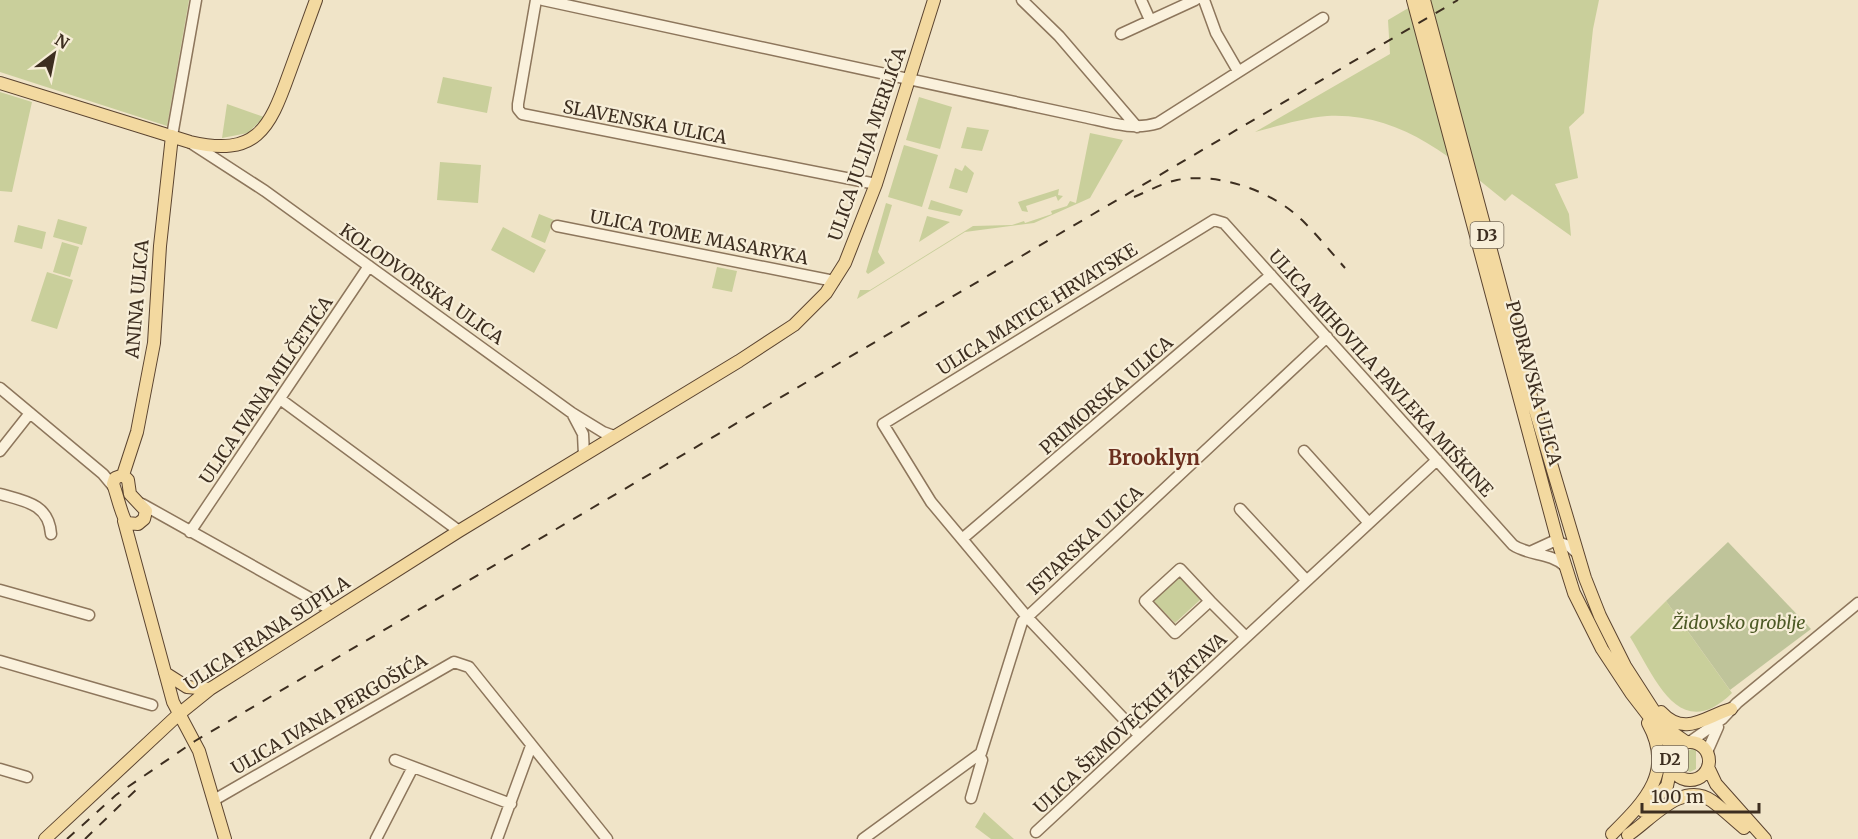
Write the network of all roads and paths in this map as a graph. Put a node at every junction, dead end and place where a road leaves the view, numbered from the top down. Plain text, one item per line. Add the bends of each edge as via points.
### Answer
1 (196, 0) edge
2 (316, 0) edge
3 (536, 0) edge
4 (543, 0) edge
5 (934, 0) edge
6 (1023, 0) edge
7 (1142, 0) edge
8 (1195, 0) edge
9 (1204, 0) edge
10 (1413, 0) edge
11 (1424, 0) edge
12 (1323, 18) dead end
13 (1150, 20) junction
14 (1121, 34) dead end
15 (1238, 71) junction
16 (909, 79) junction
17 (0, 83) edge
18 (1137, 127) junction
19 (172, 136) junction
20 (190, 142) junction
21 (876, 184) junction
22 (1209, 223) joint
23 (557, 226) dead end
24 (369, 266) junction
25 (1271, 275) junction
26 (834, 281) junction
27 (1327, 337) junction
28 (0, 388) edge
29 (280, 399) junction
30 (30, 413) junction
31 (572, 413) junction
32 (614, 436) junction
33 (0, 451) edge
34 (1304, 451) dead end
35 (584, 454) junction
36 (1437, 460) junction
37 (120, 479) junction
38 (0, 494) edge
39 (142, 504) junction
40 (1240, 508) dead end
41 (160, 514) junction
42 (124, 521) junction
43 (141, 522) junction
44 (1368, 522) junction
45 (1553, 522) junction
46 (459, 531) junction
47 (190, 532) junction
48 (51, 534) dead end
49 (962, 540) junction
50 (131, 541) junction
51 (1558, 542) junction
52 (1543, 544) junction
53 (1529, 552) junction
54 (1576, 552) junction
55 (1565, 566) junction
56 (1306, 580) junction
57 (0, 590) edge
58 (1210, 601) junction
59 (1858, 603) edge
60 (330, 612) junction
61 (89, 615) dead end
62 (1027, 617) junction
63 (1246, 638) junction
64 (0, 661) edge
65 (165, 672) junction
66 (210, 689) junction
67 (1634, 690) junction
68 (152, 705) dead end
69 (1731, 709) junction
70 (179, 714) junction
71 (1722, 719) junction
72 (1139, 735) junction
73 (1689, 741) junction
74 (531, 746) junction
75 (1707, 752) junction
76 (1672, 753) junction
77 (979, 756) junction
78 (394, 760) dead end
79 (413, 767) junction
80 (1671, 767) junction
81 (1708, 767) junction
82 (0, 769) edge
83 (27, 777) dead end
84 (1688, 780) junction
85 (971, 798) dead end
86 (214, 800) junction
87 (511, 804) junction
88 (1744, 828) junction
89 (1036, 832) dead end
90 (1617, 837) edge
91 (45, 839) edge
92 (225, 839) edge
93 (376, 839) edge
94 (497, 839) edge
95 (607, 839) edge
96 (863, 839) edge
97 (1755, 839) edge
98 (1765, 839) edge

1 - 19 street
2 - 20 main road via 276,109 265,127 237,144 208,146
3 - 21 street, SLAVENSKA ULICA via 518,104 522,114
4 - 16 street
5 - 16 main road, ULICA JULIJA MERLIĆA
6 - 18 street
7 - 13 street
8 - 13 street
9 - 15 street via 1216,33
10 - 45 main road, PODRAVSKA ULICA / D3
11 - 54 main road, PODRAVSKA ULICA / D3
12 - 15 street
13 - 14 street
15 - 18 street via 1158,123
16 - 18 street
16 - 21 main road, ULICA JULIJA MERLIĆA
17 - 19 main road
19 - 20 main road
19 - 37 main road, ANINA ULICA via 154,343 129,462
20 - 24 street, KOLODVORSKA ULICA
21 - 26 main road, ULICA JULIJA MERLIĆA via 852,248
22 - 25 street, ULICA MIHOVILA PAVLEKA MIŠKINE via 1221,220
22 - 49 street, ULICA MATICE HRVATSKE via 883,424 931,502
23 - 26 street, ULICA TOME MASARYKA
24 - 29 street, ULICA IVANA MILČETIĆA
24 - 31 street, KOLODVORSKA ULICA
25 - 27 street, ULICA MIHOVILA PAVLEKA MIŠKINE
25 - 49 street, PRIMORSKA ULICA
26 - 32 main road, ULICA JULIJA MERLIĆA via 794,325
27 - 36 street, ULICA MIHOVILA PAVLEKA MIŠKINE
27 - 62 street, ISTARSKA ULICA
28 - 30 street
29 - 46 street
29 - 47 street, ULICA IVANA MILČETIĆA
30 - 33 street
30 - 37 street via 103,474
31 - 32 street, KOLODVORSKA ULICA
31 - 35 street via 583,434
32 - 35 main road, ULICA FRANA SUPILA
34 - 44 street
35 - 46 main road, ULICA FRANA SUPILA
36 - 44 street, ULICA ŠEMOVEČKIH ŽRTAVA
36 - 53 street, ULICA MIHOVILA PAVLEKA MIŠKINE via 1507,538
37 - 39 main road
37 - 42 main road
38 - 48 street via 38,506 48,517
39 - 41 street
39 - 43 main road via 146,511
40 - 56 street
41 - 43 street
41 - 47 street
42 - 43 main road via 131,525
42 - 50 main road
43 - 50 main road
44 - 56 street, ULICA ŠEMOVEČKIH ŽRTAVA
45 - 51 main road, PODRAVSKA ULICA / D3
45 - 52 street
46 - 60 main road, ULICA FRANA SUPILA
47 - 60 street
49 - 62 street
50 - 65 main road
51 - 52 street
51 - 54 street
51 - 55 main road, PODRAVSKA ULICA / D3
52 - 53 street
53 - 55 street, ULICA MIHOVILA PAVLEKA MIŠKINE via 1549,555
54 - 67 main road, PODRAVSKA ULICA / D3
55 - 67 main road, PODRAVSKA ULICA / D3 via 1585,617
56 - 63 street, ULICA ŠEMOVEČKIH ŽRTAVA
57 - 61 street
58 - 58 street, ULICA ŠEMOVEČKIH ŽRTAVA via 1180,569 1145,601 1175,633
58 - 63 street, ULICA ŠEMOVEČKIH ŽRTAVA
59 - 69 street
60 - 66 main road, ULICA FRANA SUPILA
62 - 72 street
62 - 77 street, ISTARSKA ULICA via 1022,622
63 - 72 street, ULICA ŠEMOVEČKIH ŽRTAVA
64 - 68 street
65 - 66 main road via 187,687
65 - 70 main road
66 - 70 main road, ULICA FRANA SUPILA
67 - 69 main road via 1665,717 1682,725 1698,724
67 - 73 main road, PODRAVSKA ULICA / D3 via 1670,731
67 - 76 main road, PODRAVSKA ULICA / D3
67 - 90 main road via 1653,735 1657,771 1645,801
69 - 71 street
70 - 86 main road via 200,751
70 - 91 main road, ULICA FRANA SUPILA
71 - 73 street
71 - 75 street
72 - 89 street, ULICA ŠEMOVEČKIH ŽRTAVA
73 - 75 main road, D2
73 - 76 main road, D2
74 - 86 street, ULICA IVANA PERGOŠIĆA via 469,667 446,664
74 - 87 street
74 - 95 street
75 - 81 main road, D2
76 - 80 main road, D2
77 - 85 street, ISTARSKA ULICA via 982,760
77 - 96 street
78 - 79 street
79 - 87 street
79 - 93 street
80 - 84 main road, D2
80 - 90 main road, D2 via 1670,780 1660,795
81 - 84 main road, D2 via 1701,776
81 - 98 main road, D2 via 1716,784
82 - 83 street
84 - 88 main road, D2 via 1707,787
84 - 90 main road, D2
86 - 92 main road
87 - 94 street
88 - 90 main road, D2 via 1712,801 1691,795 1677,798
88 - 97 main road, D2

